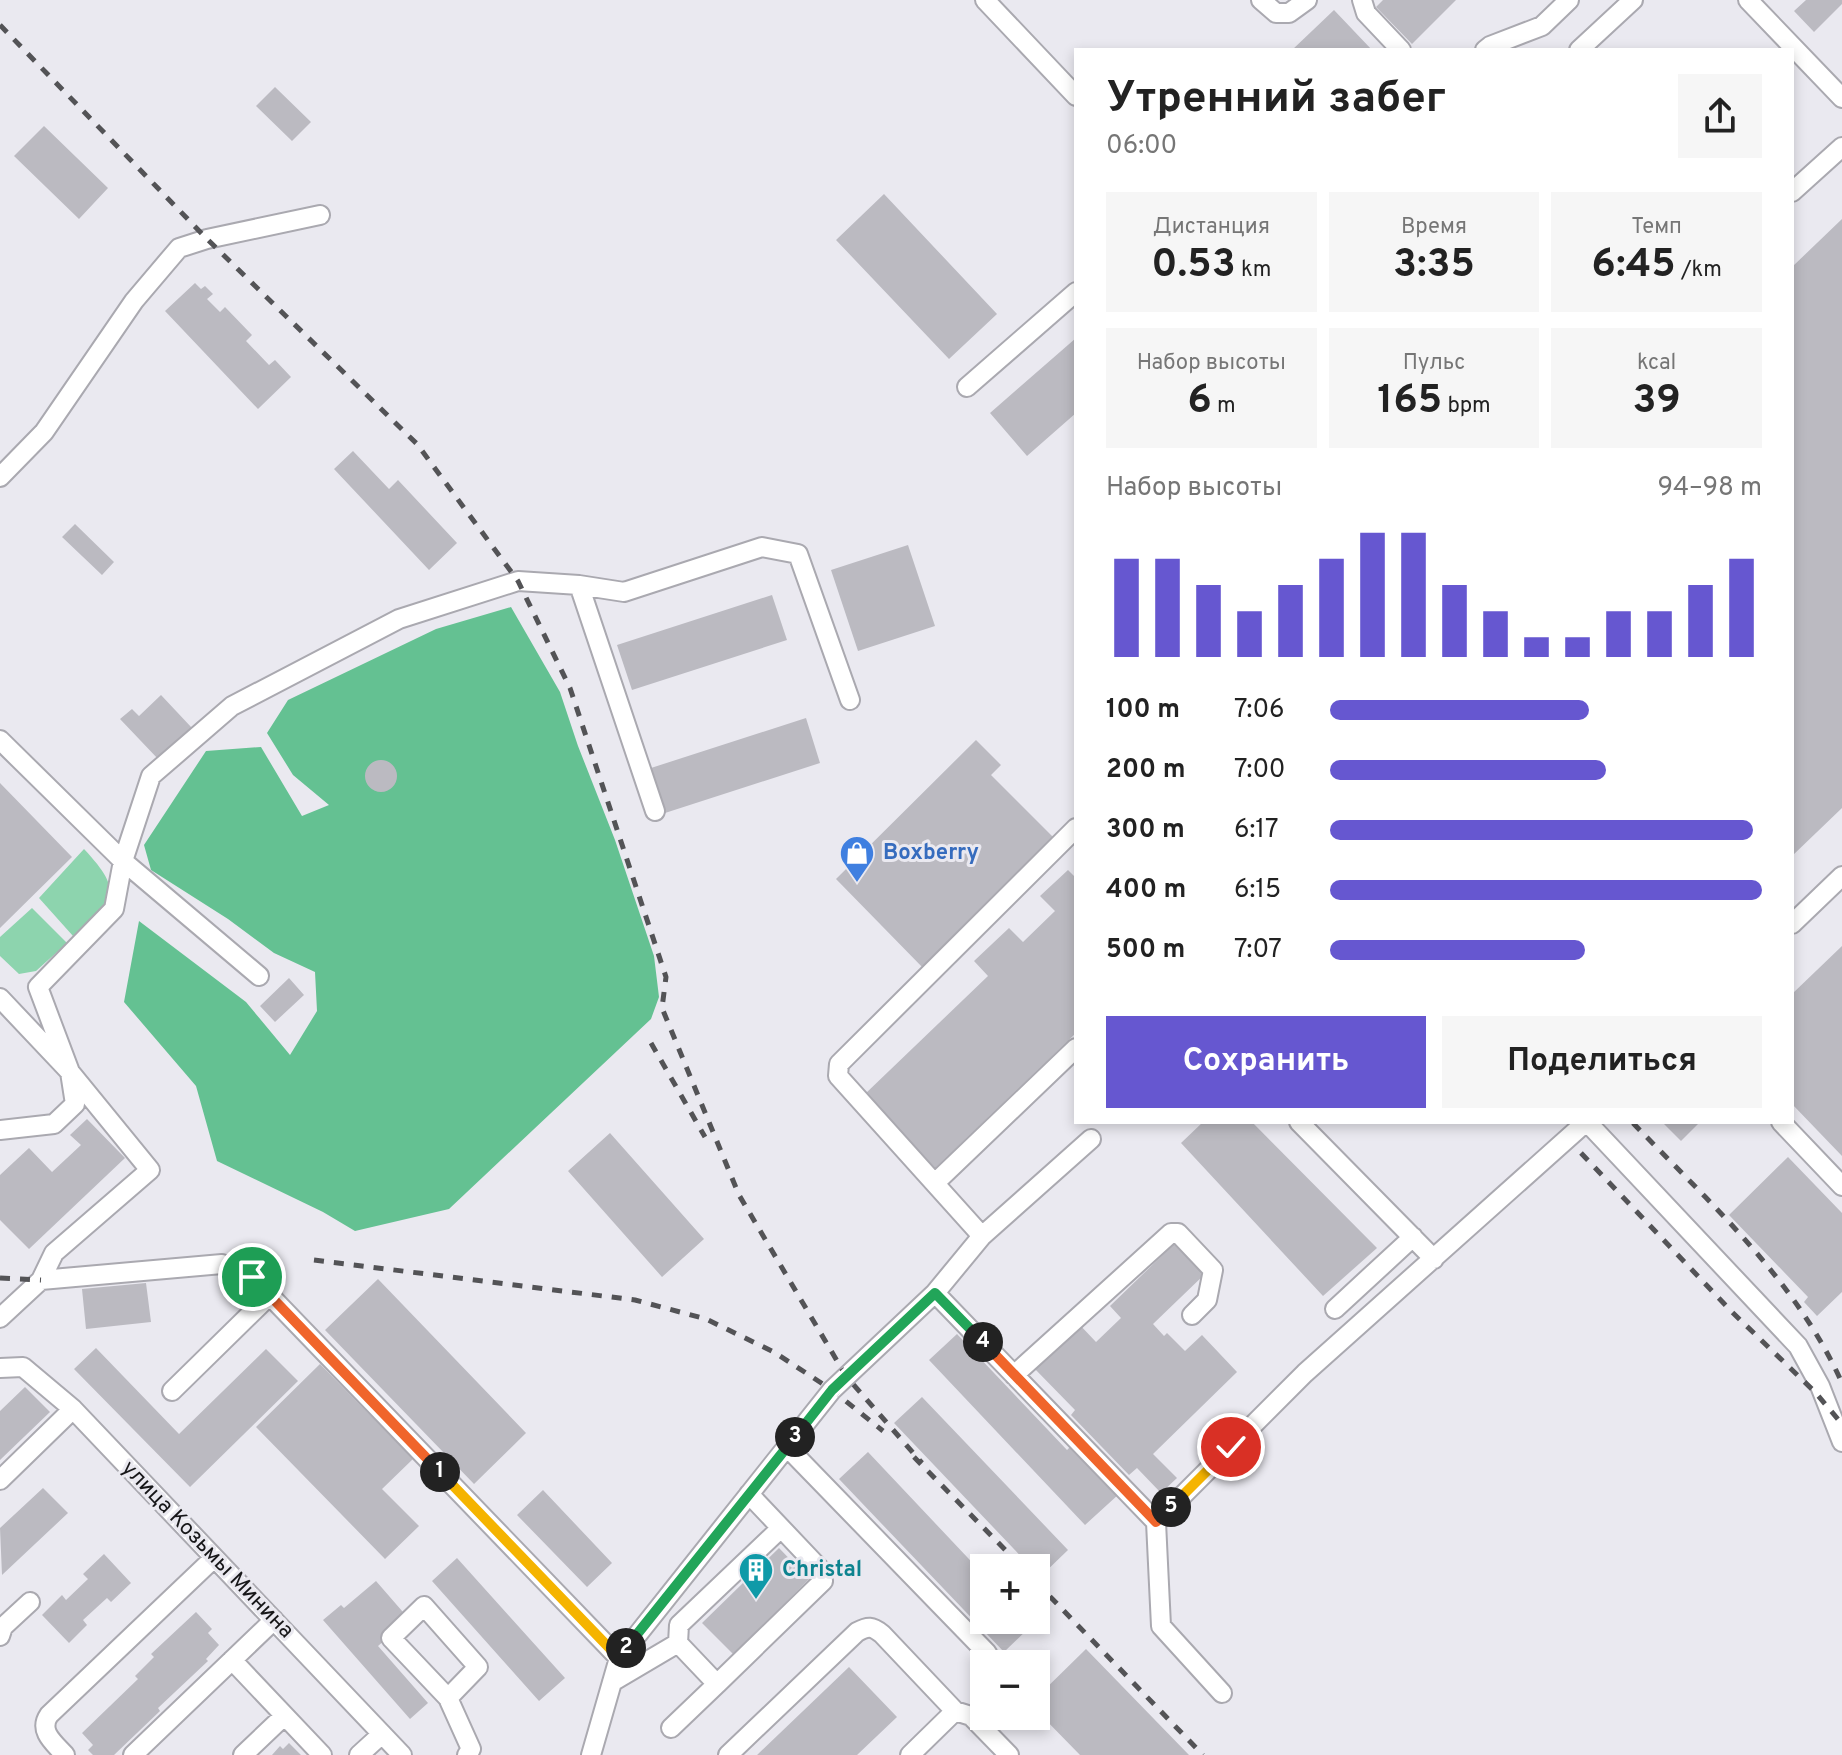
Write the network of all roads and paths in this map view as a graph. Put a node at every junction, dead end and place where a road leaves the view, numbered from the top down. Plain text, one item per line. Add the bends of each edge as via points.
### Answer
1 (985, 0) edge
2 (1261, 0) edge
3 (1307, 0) edge
4 (1362, 0) edge
5 (1569, 0) edge
6 (1633, 0) edge
7 (1748, 0) edge
8 (1399, 48) edge
9 (1488, 48) edge
10 (1581, 48) edge
11 (1074, 94) edge
12 (1842, 98) edge
13 (1842, 147) edge
14 (1794, 190) edge
15 (320, 215) dead end
16 (1074, 294) edge
17 (967, 387) dead end
18 (0, 477) edge
19 (579, 585) junction
20 (850, 700) dead end
21 (0, 740) edge
22 (655, 811) dead end
23 (1074, 830) edge
24 (123, 861) junction
25 (1842, 876) edge
26 (1794, 922) edge
27 (259, 976) dead end
28 (0, 998) edge
29 (1074, 1050) edge
30 (70, 1072) junction
31 (1301, 1124) edge
32 (1584, 1124) edge
33 (1588, 1124) edge
34 (1783, 1124) edge
35 (0, 1130) edge
36 (1091, 1139) dead end
37 (936, 1182) junction
38 (1842, 1186) edge
39 (982, 1236) junction
40 (1413, 1237) junction
41 (1434, 1259) junction
42 (41, 1280) junction
43 (935, 1293) junction
44 (270, 1295) junction
45 (1335, 1309) dead end
46 (1192, 1315) dead end
47 (0, 1318) edge
48 (0, 1368) edge
49 (1014, 1375) junction
50 (172, 1391) dead end
51 (73, 1409) junction
52 (1842, 1442) edge
53 (787, 1447) junction
54 (0, 1480) edge
55 (749, 1494) junction
56 (1156, 1522) junction
57 (781, 1528) junction
58 (214, 1558) junction
59 (30, 1602) dead end
60 (274, 1620) junction
61 (0, 1636) edge
62 (678, 1643) junction
63 (984, 1650) edge
64 (619, 1658) junction
65 (232, 1660) junction
66 (612, 1682) junction
67 (717, 1684) junction
68 (1222, 1693) dead end
69 (448, 1698) junction
70 (955, 1711) junction
71 (284, 1716) junction
72 (671, 1728) dead end
73 (382, 1734) junction
74 (65, 1755) edge
75 (133, 1755) edge
76 (243, 1755) edge
77 (322, 1755) edge
78 (359, 1755) edge
79 (402, 1755) edge
80 (467, 1755) edge
81 (591, 1755) edge
82 (728, 1755) edge
83 (910, 1755) edge
84 (1009, 1755) edge

1 - 11 street
2 - 3 street via 1276,13 1289,13
4 - 8 street via 1366,13
5 - 9 street via 1542,26
6 - 10 street
7 - 12 street
13 - 14 street
15 - 18 street via 179,248 134,301 44,432
16 - 17 street
19 - 20 street via 624,592 762,547 798,554
19 - 22 street
19 - 24 street via 518,581 399,619 232,706 151,776
21 - 24 street
23 - 37 street via 839,1064 838,1076
24 - 27 street
24 - 30 street via 114,909 38,987
25 - 26 street
28 - 30 street
29 - 37 street
30 - 35 street via 75,1104 54,1124
30 - 42 street via 150,1170 54,1253
31 - 40 street
32 - 41 street
33 - 52 street via 1798,1346
34 - 38 street
36 - 39 street
37 - 39 street
39 - 43 street
40 - 41 street
40 - 45 street
41 - 56 street via 1305,1373
42 - 44 street via 222,1264 252,1277
42 - 47 street
43 - 49 street
43 - 53 street via 832,1390
44 - 50 street
44 - 64 street
46 - 49 street via 1207,1300 1213,1270 1185,1238 1171,1233
48 - 51 street, улица Козьмы Минина via 23,1367
49 - 56 street
51 - 54 street
51 - 58 street, улица Козьмы Минина
53 - 55 street
53 - 63 street
55 - 57 street
55 - 64 street
56 - 68 street via 1161,1626
57 - 62 street via 679,1625
57 - 67 street via 820,1569 823,1581
58 - 60 street, улица Козьмы Минина
58 - 74 street via 49,1715 45,1730
59 - 61 street
60 - 65 street
60 - 73 street, улица Козьмы Минина
62 - 66 street
62 - 67 street
64 - 66 street
65 - 71 street
65 - 75 street
66 - 81 street
67 - 72 street
69 - 69 street via 478,1667 424,1606 391,1638
69 - 80 street via 471,1749
70 - 82 street via 882,1634 866,1627
70 - 83 street
70 - 84 street via 971,1716
71 - 76 street
71 - 77 street
73 - 78 street
73 - 79 street, улица Козьмы Минина

